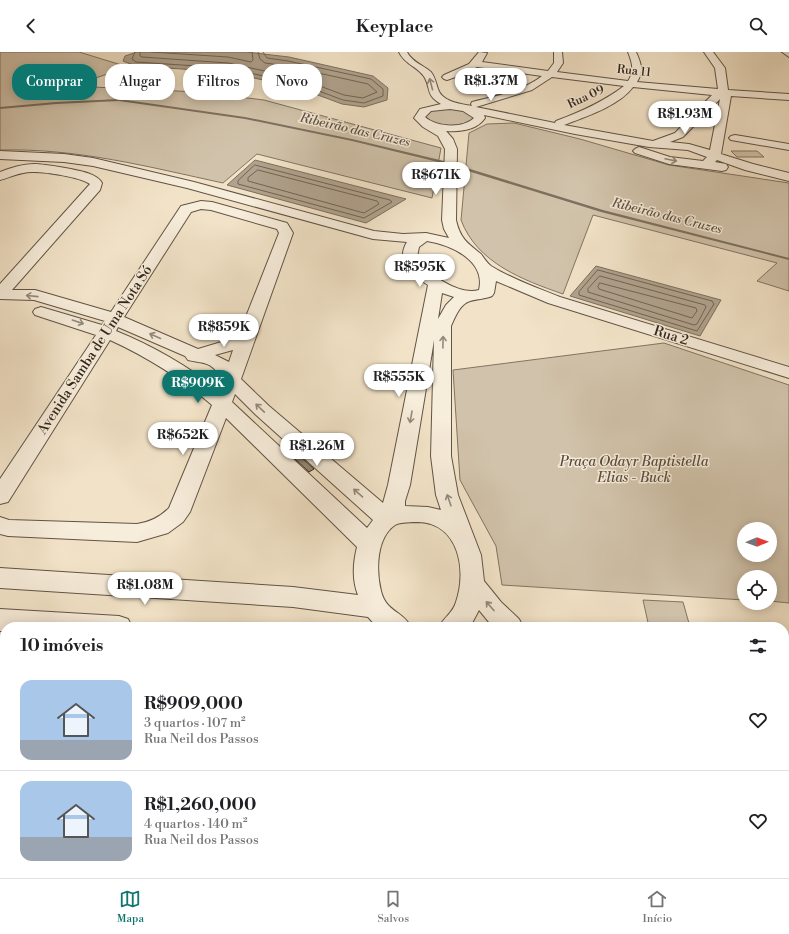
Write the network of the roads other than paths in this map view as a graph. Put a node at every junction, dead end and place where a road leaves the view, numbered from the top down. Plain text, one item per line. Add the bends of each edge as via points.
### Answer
1 (391, 52) edge
2 (403, 52) edge
3 (483, 52) edge
4 (558, 52) edge
5 (632, 52) edge
6 (708, 52) edge
7 (786, 52) edge
8 (789, 54) edge
9 (476, 64) junction
10 (550, 74) junction
11 (412, 75) dead end
12 (447, 77) dead end
13 (631, 84) junction
14 (722, 92) junction
15 (789, 97) edge
16 (467, 107) junction
17 (511, 117) junction
18 (476, 122) junction
19 (560, 123) dead end
20 (427, 125) junction
21 (684, 128) junction
22 (576, 131) junction
23 (698, 131) dead end
24 (735, 138) dead end
25 (649, 144) junction
26 (789, 147) edge
27 (639, 151) junction
28 (450, 152) junction
29 (0, 155) edge
30 (715, 156) junction
31 (705, 165) junction
32 (0, 176) edge
33 (788, 177) edge
34 (449, 220) junction
35 (358, 230) junction
36 (430, 237) junction
37 (462, 248) junction
38 (409, 257) junction
39 (483, 267) junction
40 (436, 282) junction
41 (486, 293) junction
42 (0, 294) edge
43 (467, 296) junction
44 (554, 300) junction
45 (0, 302) edge
46 (111, 326) junction
47 (245, 341) junction
48 (197, 355) junction
49 (176, 368) junction
50 (789, 373) edge
51 (231, 380) junction
52 (222, 402) junction
53 (304, 447) junction
54 (280, 458) junction
55 (337, 475) junction
56 (312, 489) junction
57 (0, 496) edge
58 (391, 517) junction
59 (0, 525) edge
60 (462, 536) junction
61 (370, 545) junction
62 (366, 573) junction
63 (0, 578) edge
64 (472, 584) junction
65 (293, 597) junction
66 (0, 620) edge
67 (384, 620) edge
68 (34, 622) edge
69 (458, 622) edge
70 (505, 622) edge

1 - 11 street
16 -> 2 street via 443,101 437,96 427,73 405,58
3 - 9 street
4 - 10 street via 559,62
5 - 13 street via 637,65 636,75
6 - 14 street via 720,68
7 - 8 street
9 - 10 street, Rua 11
9 - 12 street
10 - 13 street, Rua 11
10 - 16 street via 520,92
13 - 14 street, Rua 11
13 - 19 street, Rua 09 via 604,105
14 - 15 street, Rua 11
14 - 21 street
14 - 30 street via 714,134
16 - 17 street
16 - 18 street via 479,115
16 - 20 street via 422,108 419,118
17 - 18 street via 488,118
17 - 22 street
18 - 20 street via 452,128
18 - 28 street via 458,133
20 - 28 street via 448,138
21 - 23 street
21 - 25 street via 674,138
22 - 25 street
22 - 27 street
24 - 26 street
25 - 27 street
25 - 30 street via 689,147
27 -> 31 street via 669,160
28 - 34 street
29 - 35 street via 93,162
30 - 31 street
30 - 33 street
31 - 33 street
32 - 42 street via 34,168 85,176 96,183
34 - 36 street
34 - 37 street
35 - 36 street via 386,237
35 - 38 street
36 - 37 street
36 - 38 street via 414,243
37 - 39 street via 472,254
38 - 40 street via 414,266
39 - 41 street via 490,285
39 - 44 street, Rua 2 via 515,285
40 - 43 street
40 -> 58 street
41 - 43 street, Rua 2
41 - 44 street, Rua 2
46 -> 42 street via 76,306 35,295
60 -> 43 street via 447,494 441,456 443,326 451,308
44 - 50 street, Rua 2
45 -> 46 street
46 - 47 street, Avenida Samba de Uma Nota Só via 186,209 191,206 212,206 285,229 286,233
48 -> 46 street
46 - 49 street
46 - 57 street, Avenida Samba de Uma Nota Só
47 - 48 street
47 - 51 street
48 - 49 street via 180,362
48 - 51 street via 220,363
49 - 52 street
51 - 52 street
53 -> 51 street
52 - 54 street
52 - 59 street via 179,512 162,526 137,533 8,528
53 - 54 street
53 - 55 street
54 - 56 street
55 - 56 street
58 -> 55 street
56 - 61 street
58 - 60 street via 412,513 437,518 452,525
58 - 61 street via 376,532
60 - 64 street via 469,551
61 - 62 street
62 - 65 street via 352,588 338,594
62 - 67 street via 370,596
63 - 65 street
64 - 69 street via 469,601
70 -> 64 street
65 - 67 street
66 - 68 street

